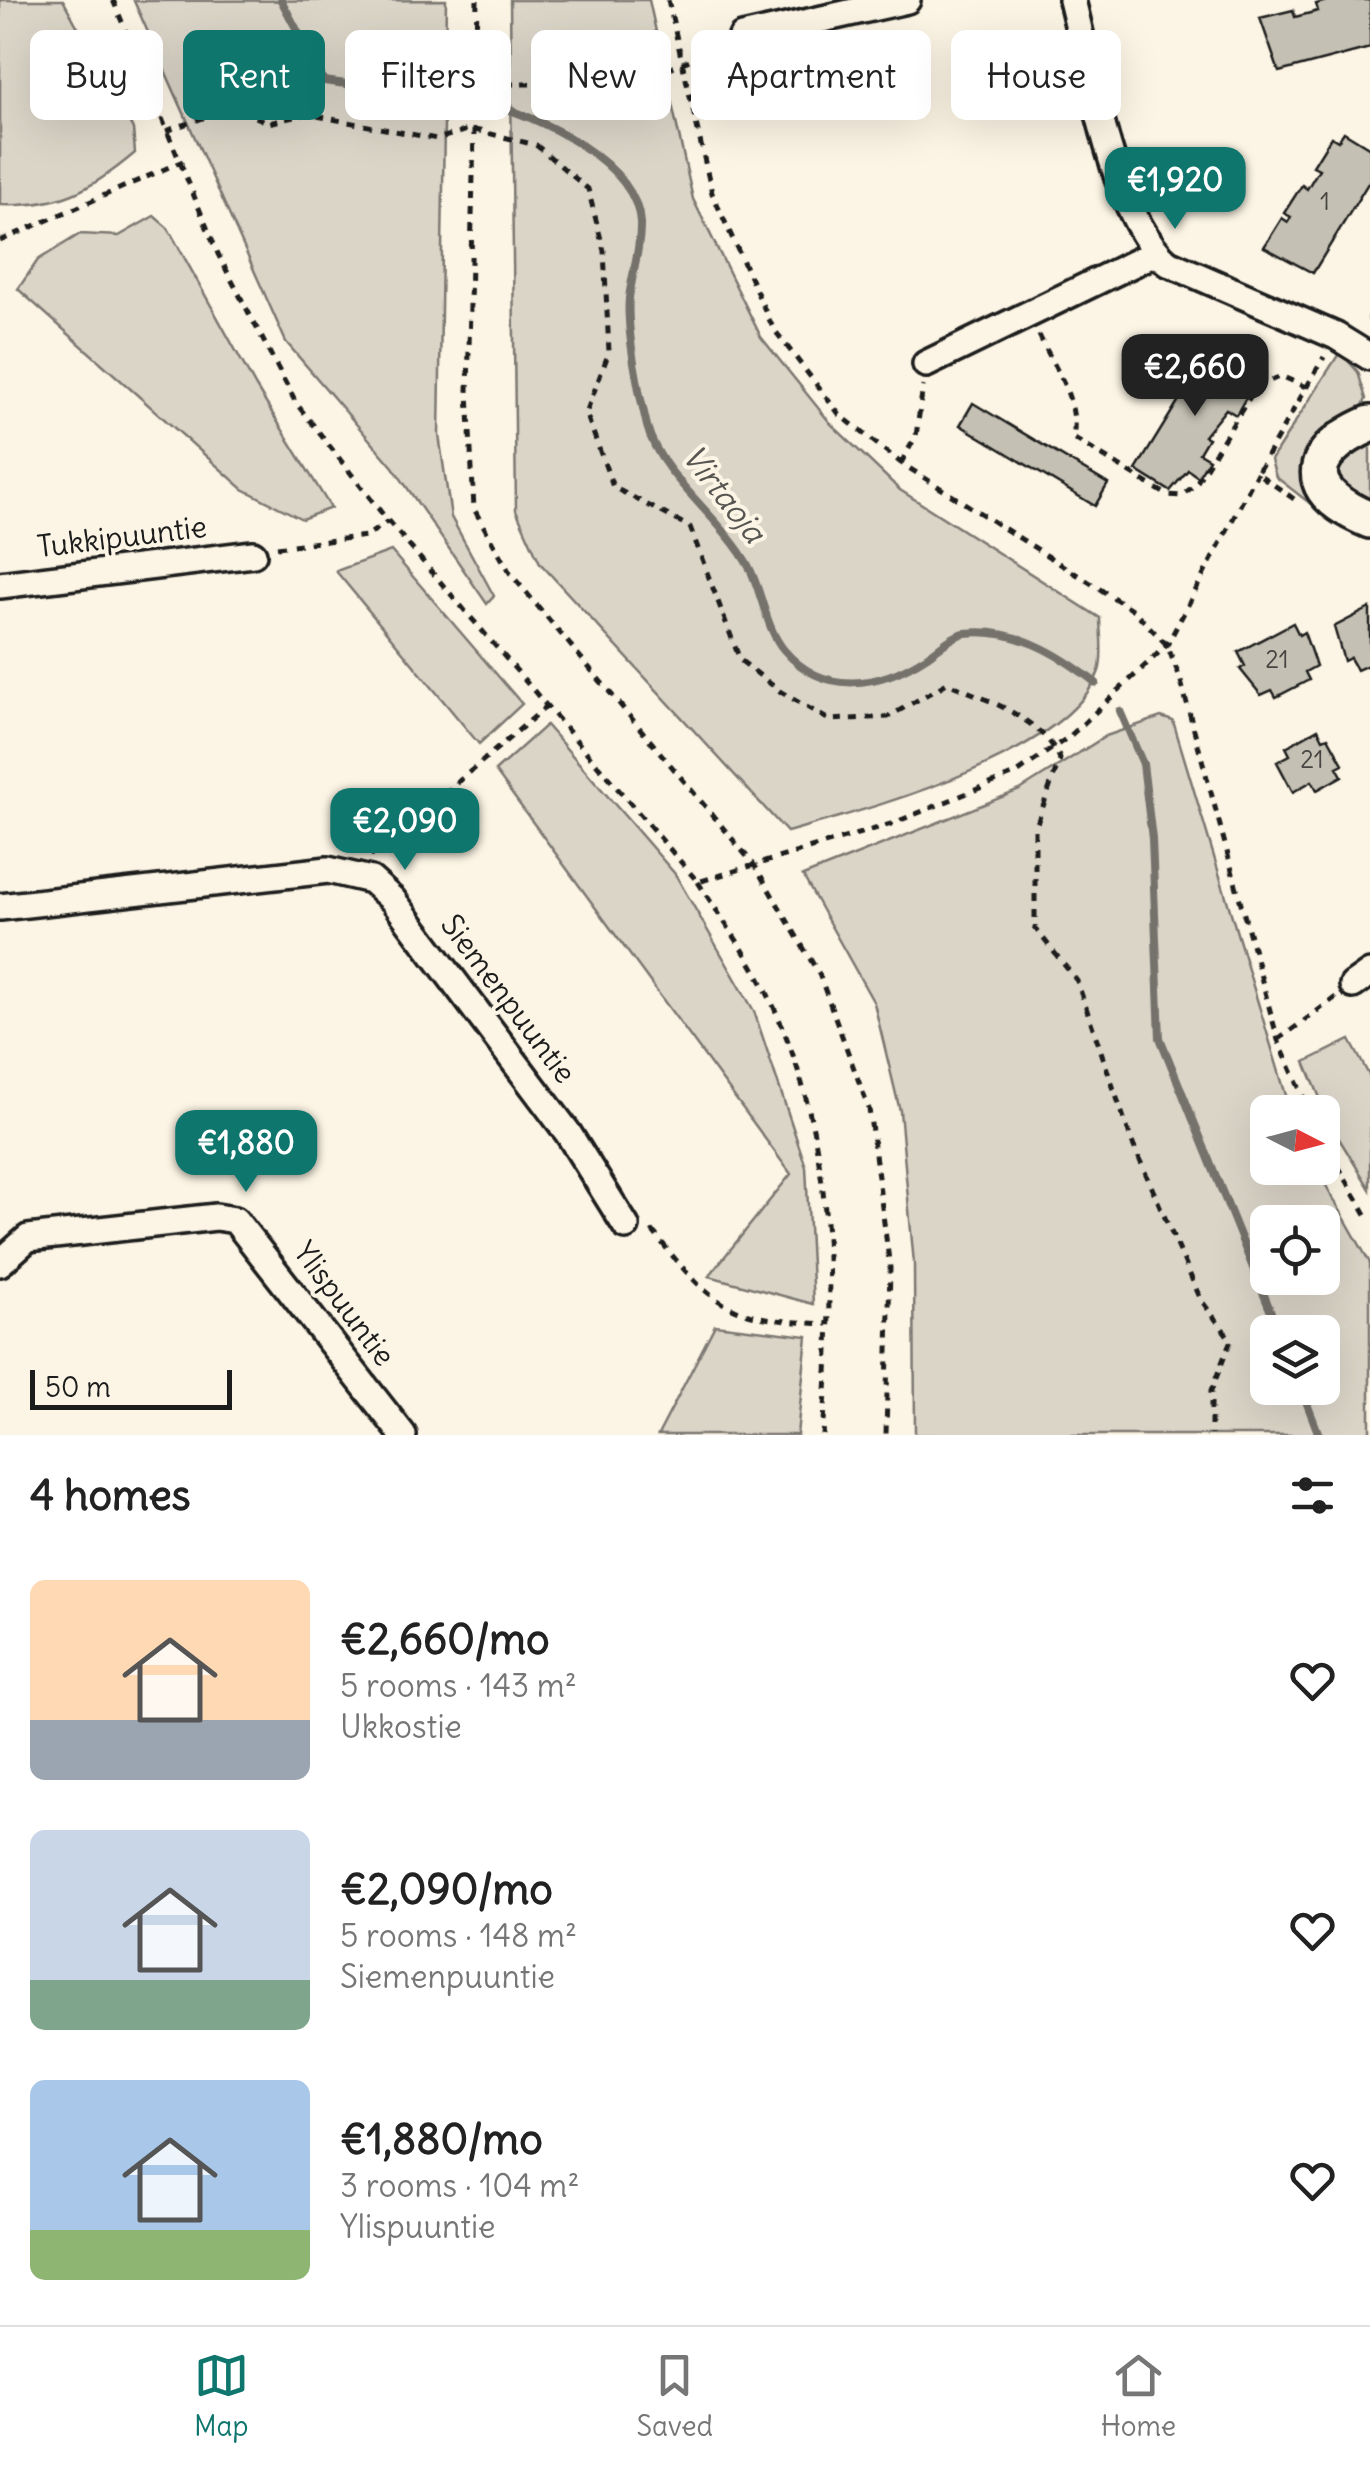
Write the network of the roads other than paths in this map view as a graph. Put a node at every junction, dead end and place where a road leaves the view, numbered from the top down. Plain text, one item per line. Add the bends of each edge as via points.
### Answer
1 (907, 0) edge
2 (1072, 0) edge
3 (773, 30) edge
4 (1156, 252) junction
5 (1370, 354) edge
6 (926, 364) road end
7 (1370, 424) edge
8 (1370, 520) edge
9 (253, 554) road end
10 (0, 584) edge
11 (0, 907) edge
12 (626, 1226) road end
13 (0, 1263) edge
14 (403, 1435) edge

1 - 3 street
2 - 4 street via 1119,182
4 - 5 street
4 - 6 street
7 - 8 street via 1333,445 1320,474 1333,503
9 - 10 street, Tukkipuuntie
11 - 12 street, Siemenpuuntie via 328,870 358,874 393,900 568,1133
13 - 14 street, Ylispuuntie via 28,1238 235,1220

